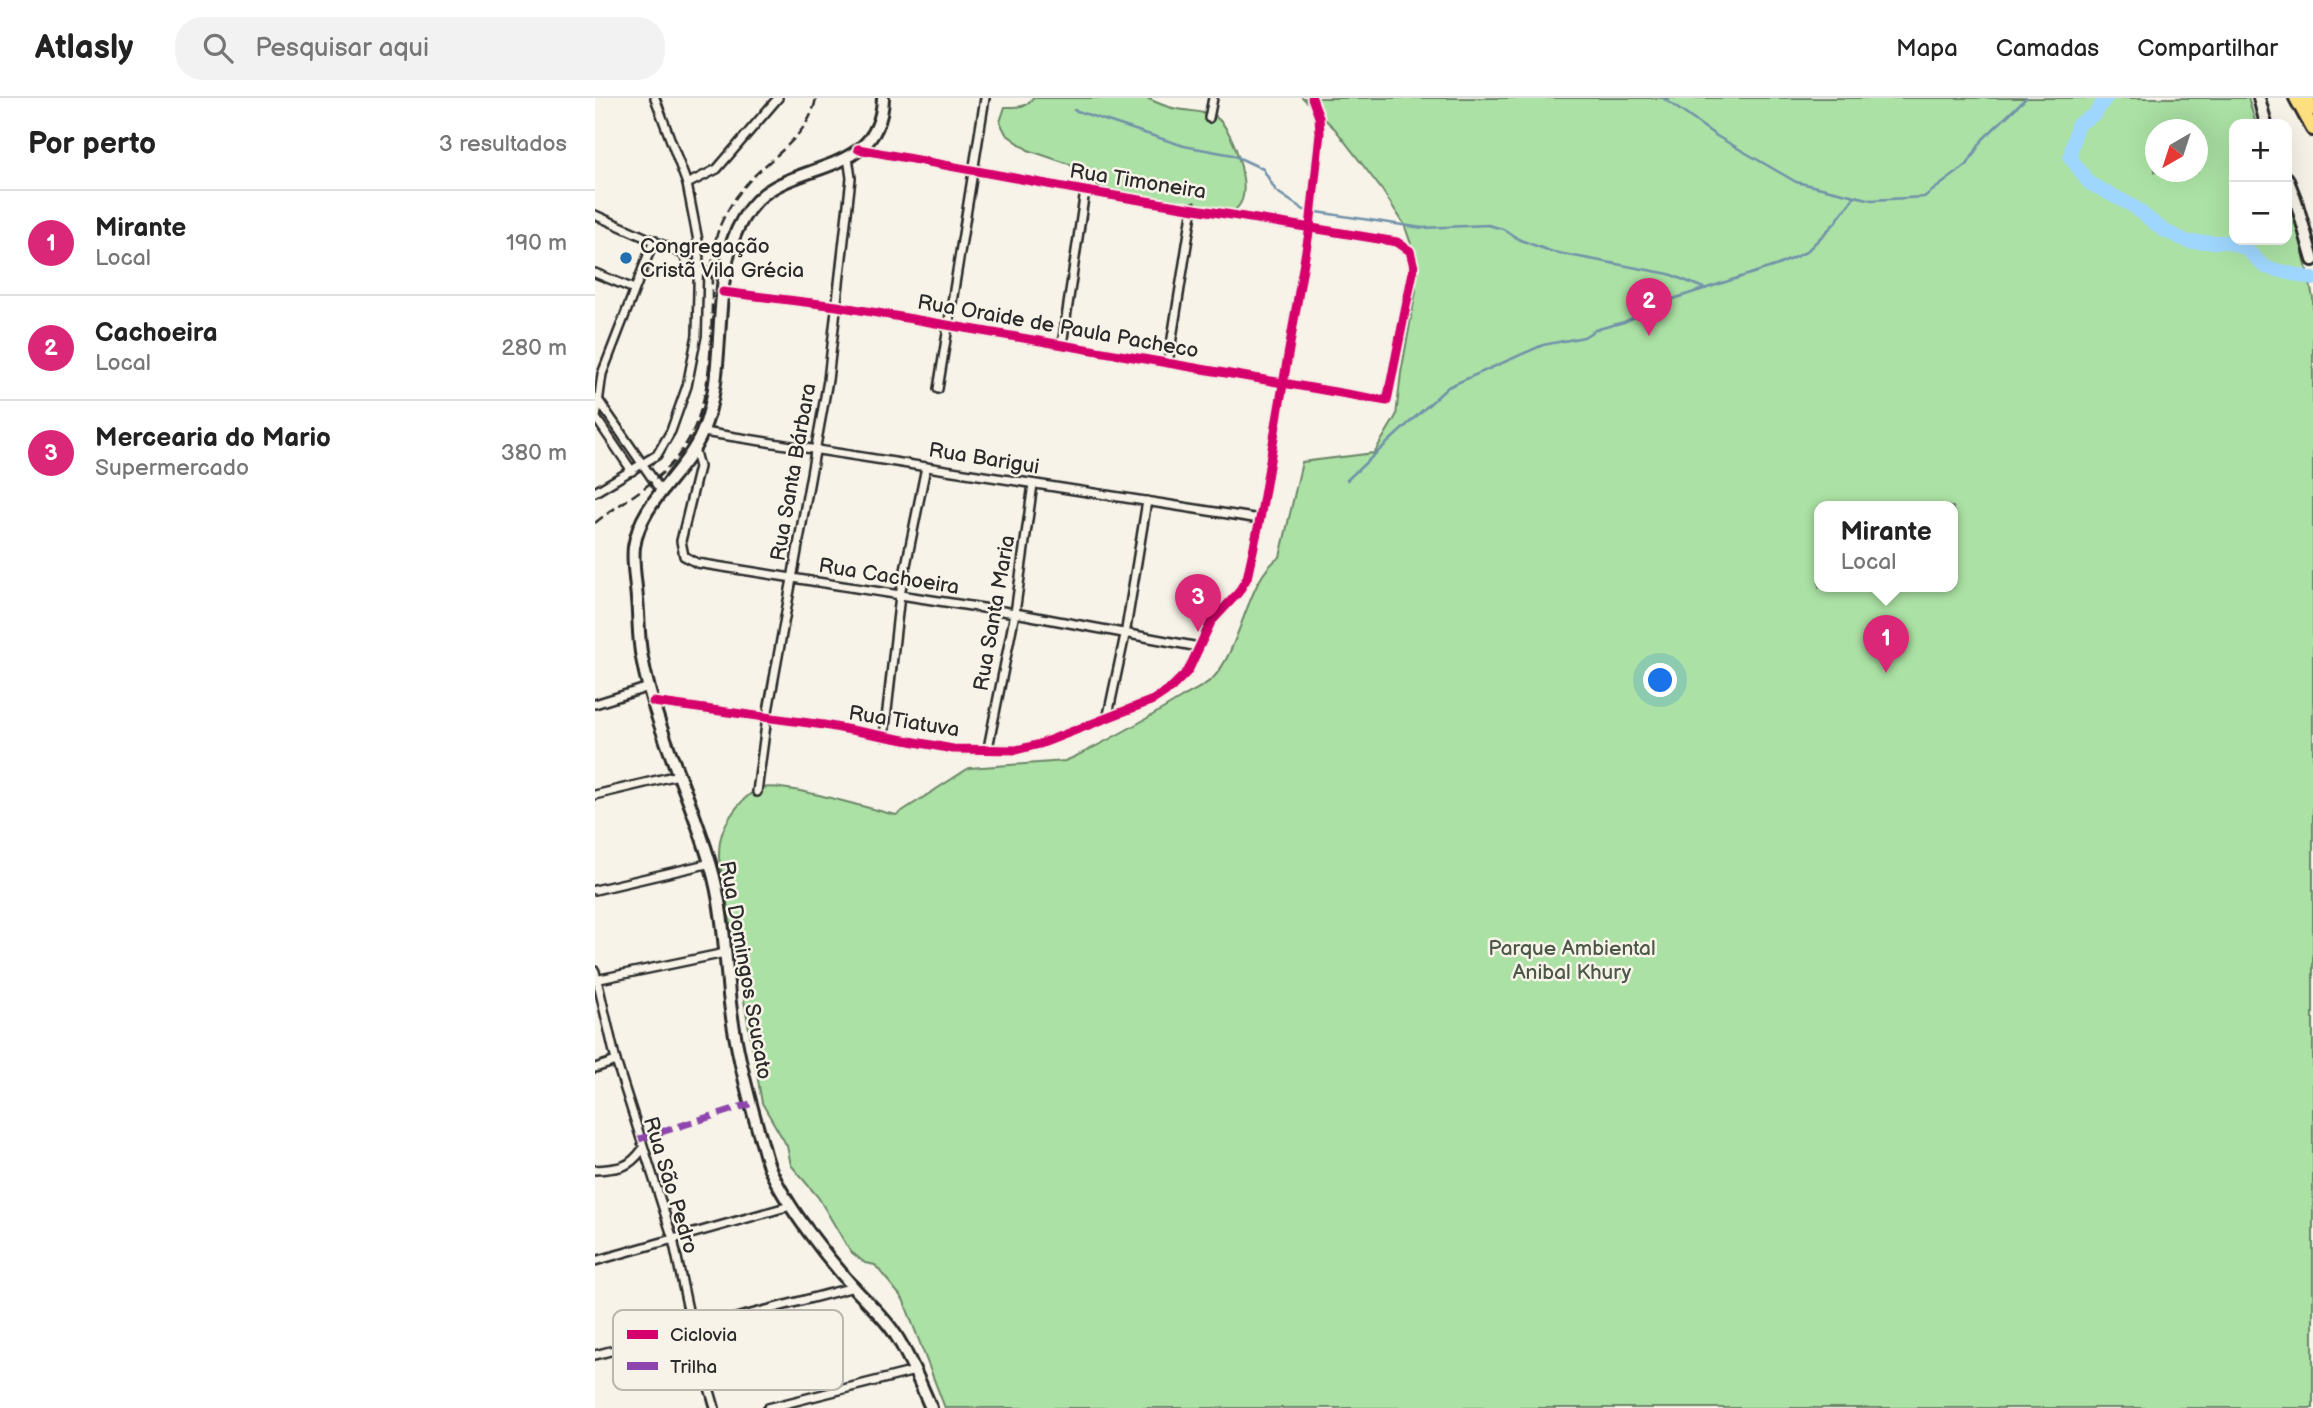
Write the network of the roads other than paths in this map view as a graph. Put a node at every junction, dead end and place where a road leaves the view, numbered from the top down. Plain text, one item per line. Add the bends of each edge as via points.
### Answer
1 (655, 98) edge
2 (778, 98) edge
3 (883, 98) edge
4 (985, 98) edge
5 (1213, 98) edge
6 (1311, 98) edge
7 (2259, 98) edge
8 (2296, 98) edge
9 (2307, 98) edge
10 (2313, 109) edge
11 (1209, 118) dead end
12 (2265, 119) edge
13 (2313, 129) edge
14 (858, 149) junction
15 (848, 157) junction
16 (974, 171) junction
17 (2289, 182) edge
18 (687, 184) junction
19 (1085, 191) junction
20 (1193, 207) junction
21 (595, 215) edge
22 (1310, 227) junction
23 (654, 240) junction
24 (2313, 260) edge
25 (699, 272) junction
26 (595, 273) edge
27 (724, 273) junction
28 (634, 289) junction
29 (723, 292) junction
30 (838, 306) junction
31 (949, 327) junction
32 (1062, 345) junction
33 (1168, 363) junction
34 (599, 372) edge
35 (1283, 383) junction
36 (938, 389) dead end
37 (599, 401) junction
38 (1387, 401) joint
39 (596, 416) edge
40 (703, 432) junction
41 (694, 448) junction
42 (815, 450) junction
43 (643, 465) junction
44 (926, 467) junction
45 (632, 471) junction
46 (1033, 484) junction
47 (661, 491) junction
48 (595, 492) edge
49 (1147, 501) junction
50 (1260, 519) junction
51 (791, 579) junction
52 (900, 595) junction
53 (1015, 613) junction
54 (1125, 635) junction
55 (1199, 647) junction
56 (649, 687) junction
57 (653, 702) junction
58 (595, 704) edge
59 (1108, 715) junction
60 (767, 717) junction
61 (884, 737) junction
62 (988, 748) junction
63 (678, 775) junction
64 (757, 792) dead end
65 (595, 795) edge
66 (711, 863) junction
67 (595, 890) edge
68 (725, 953) junction
69 (596, 977) edge
70 (616, 1061) junction
71 (595, 1068) edge
72 (642, 1150) junction
73 (595, 1170) edge
74 (790, 1206) junction
75 (673, 1240) junction
76 (595, 1261) edge
77 (853, 1287) junction
78 (688, 1310) edge
79 (765, 1310) edge
80 (613, 1350) edge
81 (595, 1355) edge
82 (915, 1371) junction
83 (843, 1389) edge
84 (710, 1390) edge
85 (840, 1390) edge
86 (715, 1408) edge
87 (768, 1408) edge
88 (931, 1408) edge

1 - 18 street
2 - 18 street via 717,169
3 - 14 main road, Rua Domingos Scucato via 876,129
4 - 16 street
5 - 11 street
6 - 22 street, Rua Tiatuva via 1320,133
7 - 12 main road
8 - 13 main road
9 - 10 main road
14 - 15 main road, Rua Domingos Scucato
14 - 16 street, Rua Timoneira
15 - 27 main road, Rua Domingos Scucato via 765,193 747,211 735,234
15 - 30 street, Rua Santa Bárbara via 851,178
16 - 19 street, Rua Timoneira
16 - 31 street
17 - 24 main road
18 - 25 street via 699,246
19 - 20 street, Rua Timoneira
19 - 32 street
20 - 22 street, Rua Timoneira
20 - 33 street
21 - 23 street
22 - 35 street, Rua Tiatuva
22 - 38 street, Rua Timoneira via 1397,242 1410,251 1414,267
23 - 25 street via 683,254 691,270
23 - 28 street
25 - 27 street
25 - 43 street via 697,335 687,386 671,431 657,455
26 - 28 street
27 - 29 main road, Rua Domingos Scucato
28 - 34 street
29 - 30 street, Rua Oraide de Paula Pacheco
29 - 40 main road, Rua Domingos Scucato via 717,369
30 - 31 street, Rua Oraide de Paula Pacheco
30 - 42 street, Rua Santa Bárbara
31 - 32 street, Rua Oraide de Paula Pacheco
31 - 36 street
32 - 33 street, Rua Oraide de Paula Pacheco
33 - 35 street, Rua Oraide de Paula Pacheco
34 - 37 street
35 - 38 street, Rua Oraide de Paula Pacheco
35 - 50 street, Rua Tiatuva
37 - 39 street
37 - 43 street
39 - 45 street
40 - 41 main road, Rua Domingos Scucato
40 - 42 street, Rua Barigui
41 - 47 main road, Rua Domingos Scucato
41 - 51 street, Rua Cachoeira via 699,467 681,541 684,556 697,563
42 - 44 street, Rua Barigui
42 - 51 street, Rua Santa Bárbara
43 - 45 street
43 - 47 street
44 - 46 street, Rua Barigui
44 - 52 street
45 - 48 street
46 - 49 street, Rua Barigui
46 - 53 street, Rua Santa Maria
47 - 56 main road, Rua Domingos Scucato via 638,529 633,551 641,656
49 - 50 street, Rua Barigui
49 - 54 street
50 - 55 street, Rua Tiatuva via 1247,578 1211,622
51 - 52 street, Rua Cachoeira
51 - 60 street, Rua Santa Bárbara
52 - 53 street, Rua Cachoeira
52 - 61 street
53 - 54 street, Rua Cachoeira
53 - 62 street, Rua Santa Maria
54 - 55 street, Rua Cachoeira
54 - 59 street
55 - 59 street, Rua Tiatuva via 1188,671 1171,688 1153,700
56 - 57 main road, Rua Domingos Scucato
56 - 58 street
57 - 60 street, Rua Tiatuva
57 - 63 main road, Rua Domingos Scucato
59 - 62 street, Rua Tiatuva via 1040,744 1016,750
60 - 61 street, Rua Tiatuva
60 - 64 street, Rua Santa Bárbara
61 - 62 street, Rua Tiatuva via 953,749
63 - 65 street
63 - 66 main road, Rua Domingos Scucato
66 - 67 street
66 - 68 main road, Rua Domingos Scucato
68 - 69 street
68 - 74 main road, Rua Domingos Scucato via 750,1104 769,1167
69 - 70 street, Rua São Pedro
70 - 71 street
70 - 72 street, Rua São Pedro
72 - 73 street via 623,1168
72 - 75 street, Rua São Pedro
74 - 75 street
74 - 77 main road, Rua Domingos Scucato
75 - 76 street
75 - 78 street, Rua São Pedro
77 - 79 street
77 - 82 main road, Rua Domingos Scucato via 895,1334
80 - 81 street
82 - 83 street
82 - 88 main road, Rua Domingos Scucato
84 - 86 street, Rua São Pedro
85 - 87 street

